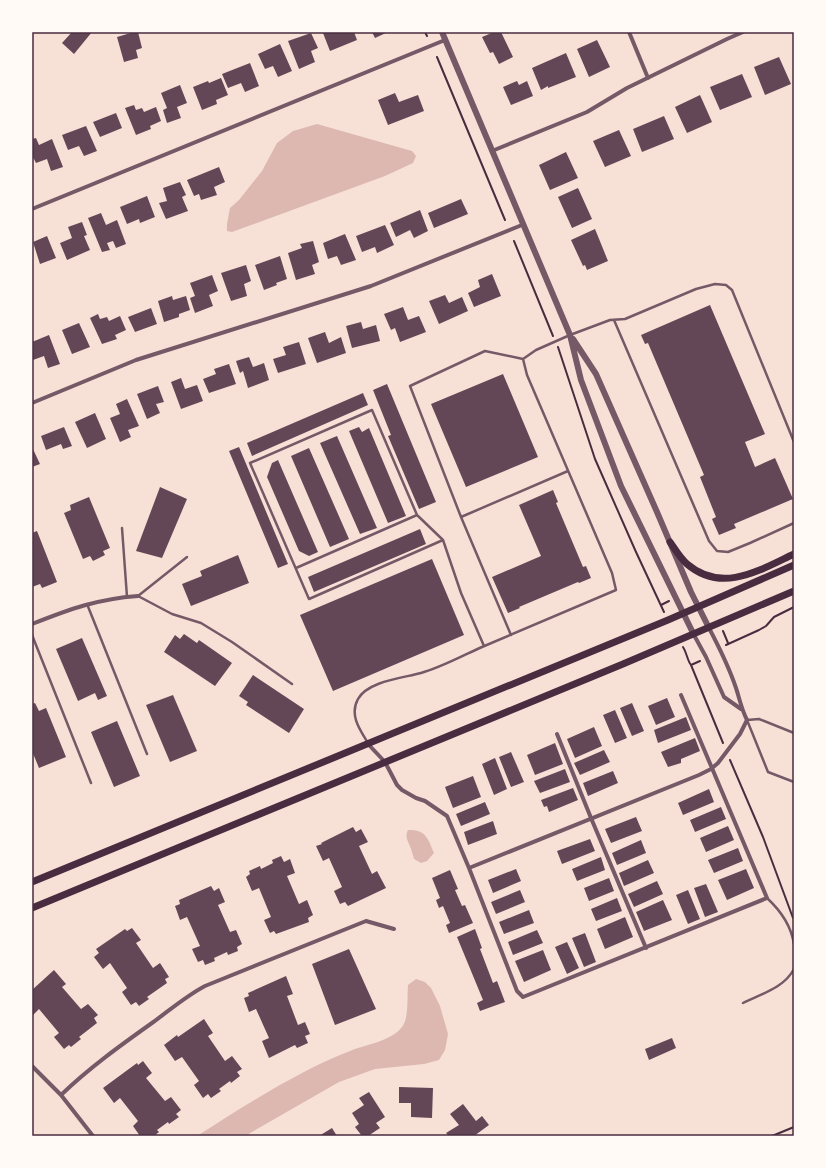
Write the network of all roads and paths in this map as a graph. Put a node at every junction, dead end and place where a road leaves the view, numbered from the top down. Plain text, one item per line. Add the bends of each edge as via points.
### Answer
1 (425, 32) edge
2 (442, 32) edge
3 (629, 32) edge
4 (743, 32) edge
5 (427, 36) dead end
6 (445, 40) junction
7 (437, 57) dead end
8 (648, 78) junction
9 (492, 151) junction
10 (32, 209) edge
11 (505, 220) dead end
12 (522, 225) junction
13 (514, 241) dead end
14 (614, 320) junction
15 (570, 335) junction
16 (555, 341) junction
17 (523, 360) junction
18 (32, 403) edge
19 (794, 442) edge
20 (568, 471) junction
21 (416, 515) junction
22 (462, 517) junction
23 (794, 523) edge
24 (122, 528) dead end
25 (443, 540) junction
26 (670, 542) junction
27 (794, 554) edge
28 (187, 557) dead end
29 (794, 565) edge
30 (296, 568) junction
31 (794, 591) edge
32 (138, 596) junction
33 (127, 597) junction
34 (87, 603) junction
35 (698, 607) junction
36 (794, 607) edge
37 (683, 613) junction
38 (668, 620) junction
39 (32, 624) edge
40 (709, 628) junction
41 (32, 635) edge
42 (694, 635) junction
43 (511, 636) junction
44 (679, 641) junction
45 (726, 645) dead end
46 (484, 646) junction
47 (701, 661) dead end
48 (691, 665) junction
49 (292, 684) dead end
50 (681, 695) dead end
51 (741, 709) junction
52 (747, 720) junction
53 (794, 733) edge
54 (557, 734) dead end
55 (368, 744) junction
56 (726, 752) junction
57 (147, 754) dead end
58 (385, 762) junction
59 (711, 769) junction
60 (794, 782) edge
61 (92, 783) dead end
62 (591, 818) junction
63 (469, 868) junction
64 (32, 882) edge
65 (767, 898) junction
66 (32, 908) edge
67 (794, 919) edge
68 (394, 929) dead end
69 (794, 944) edge
70 (646, 948) junction
71 (794, 969) edge
72 (744, 1003) dead end
73 (32, 1066) edge
74 (62, 1095) junction
75 (794, 1127) edge
76 (93, 1136) edge
77 (772, 1136) edge

1 - 5 path
2 - 6 street
3 - 8 street
4 - 8 street
6 - 9 street
6 - 10 street
7 - 11 path
8 - 9 street via 587,112
9 - 12 street
12 - 15 street
12 - 18 street via 371,286 136,360
13 - 16 path
14 - 15 lane
14 - 19 lane via 625,319 696,289 715,284 726,285 732,290
14 - 23 lane via 709,541 717,551 728,552
15 - 16 lane
15 - 26 street via 596,374
15 - 37 street via 581,380 621,486
16 - 17 lane
16 - 38 path via 595,459
17 - 20 lane
17 - 22 lane via 485,351 410,386
20 - 22 lane
20 - 43 lane via 612,573 616,590
21 - 25 lane
21 - 30 lane
21 - 30 lane via 372,410 250,462
22 - 43 lane
24 - 33 lane
25 - 30 lane via 309,599
25 - 46 lane via 461,593
26 - 27 main road via 686,563 697,571 718,578 745,576
26 - 35 street
28 - 32 lane
29 - 35 main road
31 - 40 main road
32 - 33 street
32 - 49 lane via 172,614 201,623
33 - 34 street
34 - 39 street
34 - 57 lane
35 - 37 main road
35 - 40 street
36 - 45 path via 774,617 759,630
37 - 38 main road
37 - 42 street
38 - 55 main road
40 - 42 main road
40 - 51 street via 737,689
41 - 61 lane
42 - 44 main road
42 - 51 street via 724,697
43 - 46 lane
44 - 48 path
44 - 58 main road
46 - 55 lane via 423,673 377,684 366,690 358,698 354,716
47 - 48 path
48 - 56 path
50 - 59 street
51 - 52 street
52 - 53 lane via 759,719
52 - 56 street
52 - 60 lane via 768,772
54 - 62 street
55 - 58 street
55 - 64 main road
56 - 59 street
56 - 67 path via 763,837
58 - 63 street via 402,790 425,801 446,816
58 - 66 main road
59 - 62 street
59 - 65 street
62 - 63 street
62 - 70 street
63 - 70 street via 517,991 524,997
65 - 69 lane via 780,910 788,923
65 - 70 street
68 - 74 street via 366,921 205,986 120,1046
71 - 72 lane via 782,983
73 - 74 street
74 - 76 street
75 - 77 path

